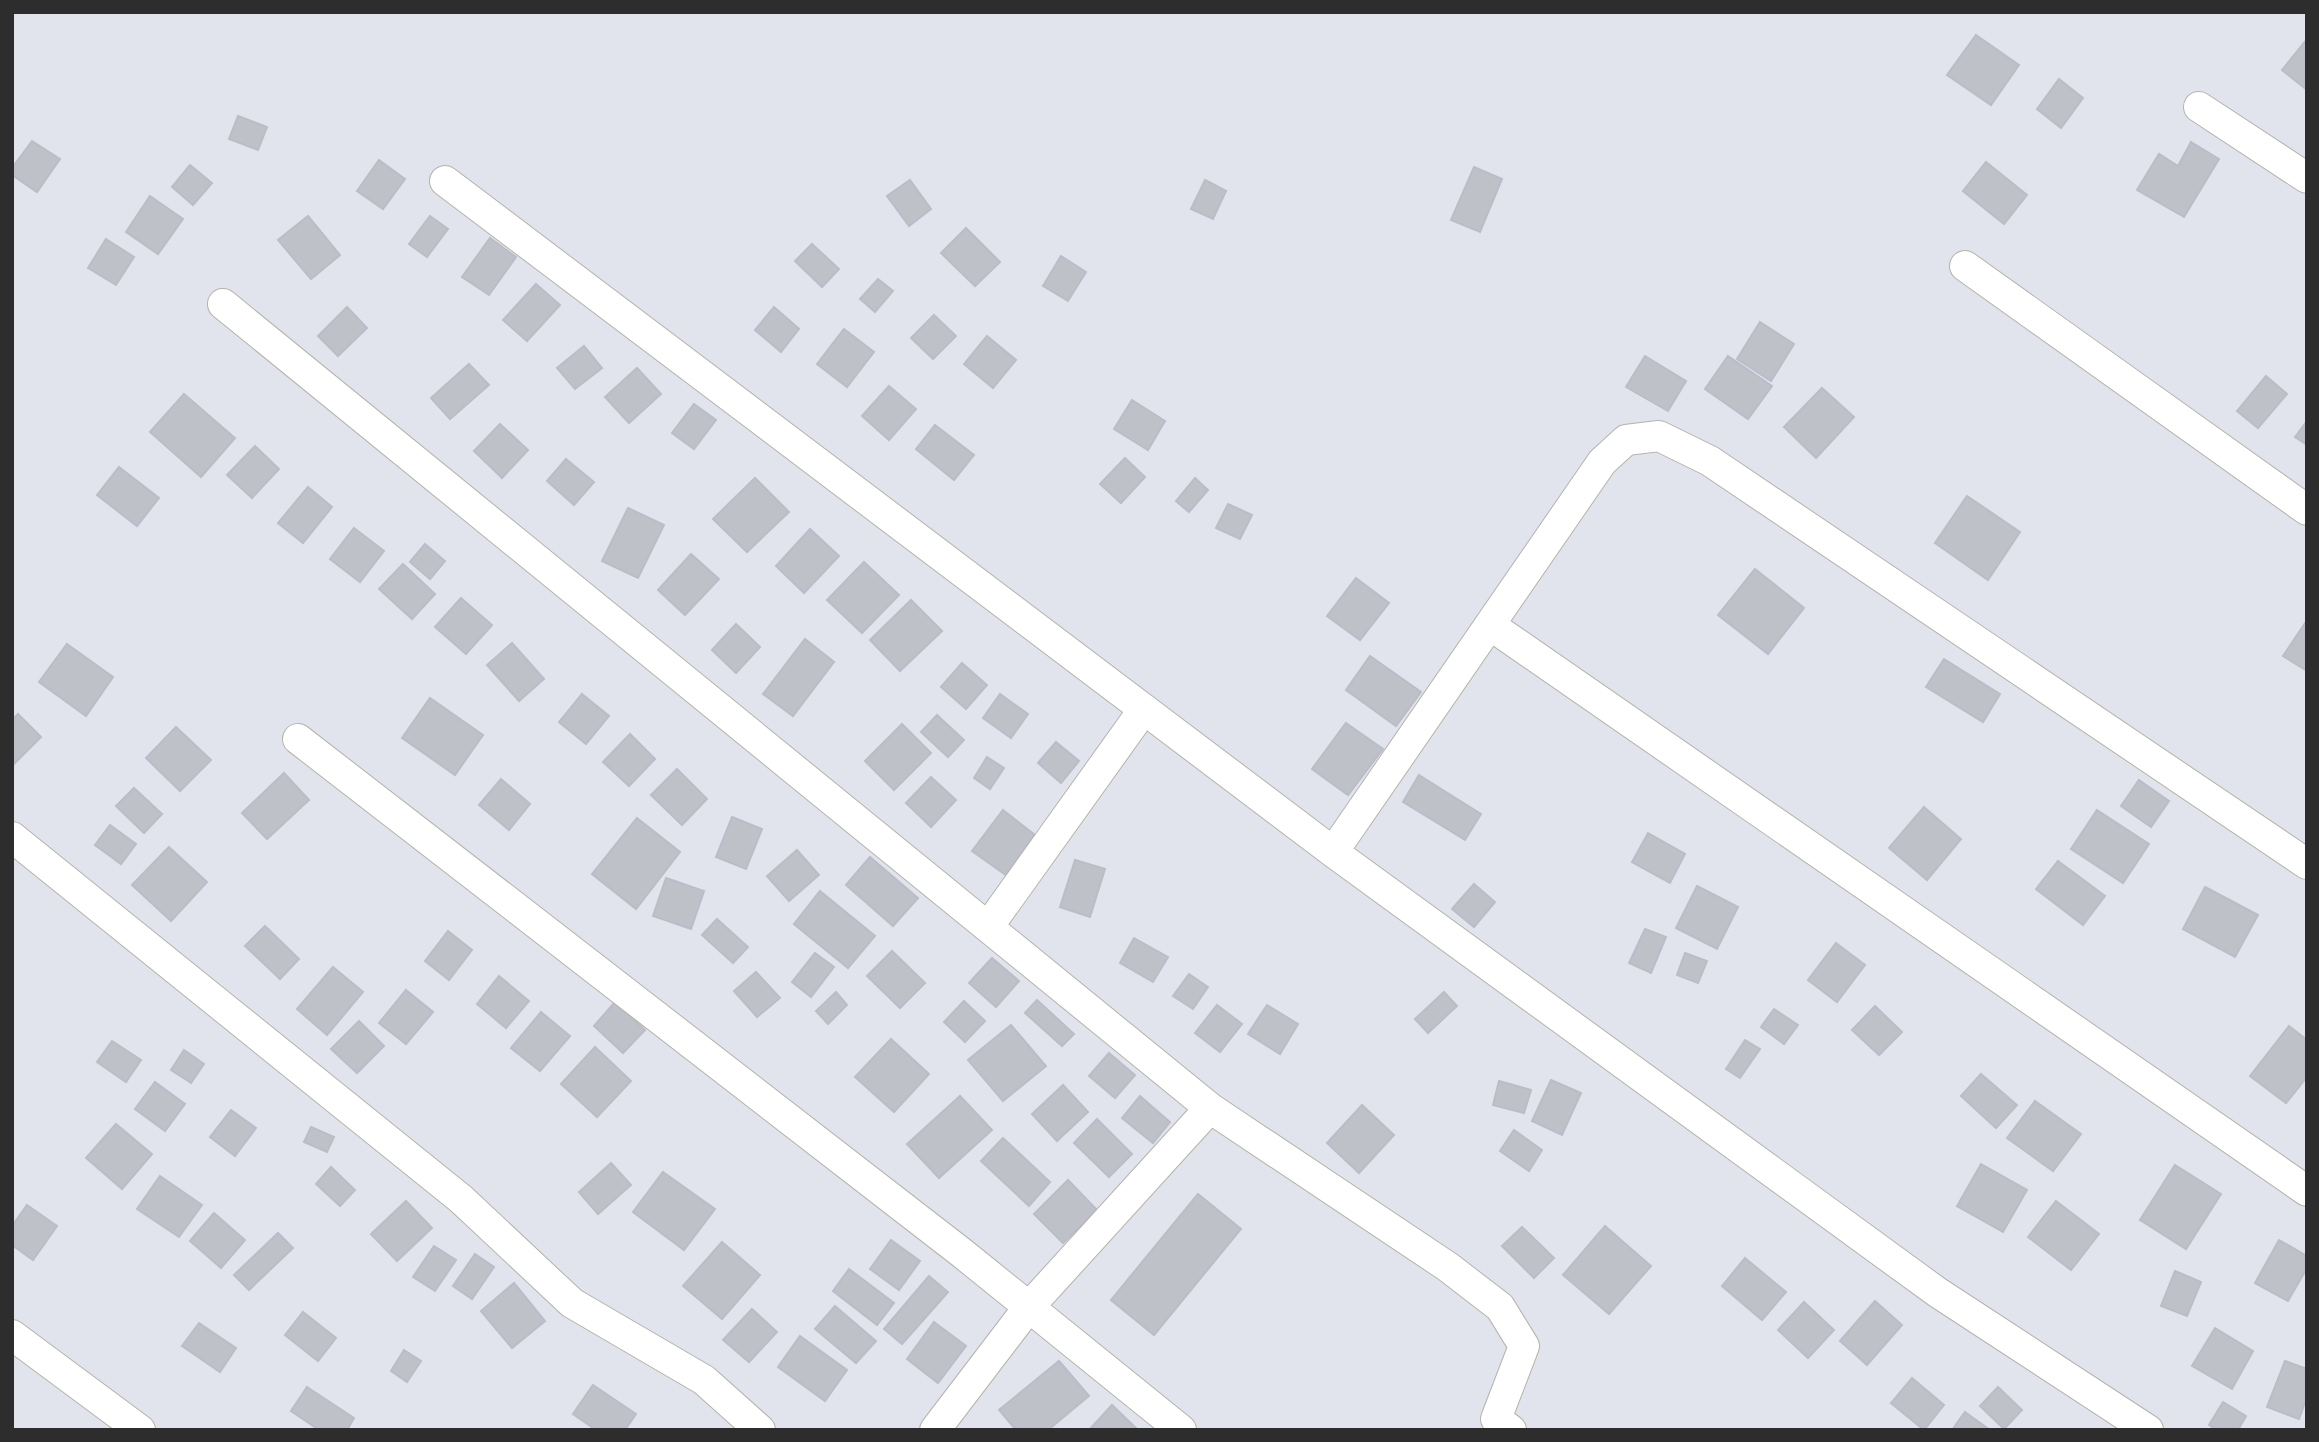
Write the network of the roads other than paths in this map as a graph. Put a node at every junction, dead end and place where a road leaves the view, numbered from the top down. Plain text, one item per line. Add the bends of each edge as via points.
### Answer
1 (2199, 107) dead end
2 (2307, 177) edge
3 (445, 181) dead end
4 (1965, 266) dead end
5 (223, 304) dead end
6 (2307, 510) edge
7 (1490, 625) junction
8 (1144, 709) junction
9 (298, 739) dead end
10 (12, 837) edge
11 (1333, 852) junction
12 (2307, 864) edge
13 (988, 927) junction
14 (1210, 1108) junction
15 (2307, 1191) edge
16 (1028, 1308) junction
17 (12, 1335) edge
18 (1497, 1426) edge
19 (140, 1430) edge
20 (760, 1430) edge
21 (935, 1430) edge
22 (1181, 1430) edge
23 (2148, 1430) edge

1 - 2 street
3 - 8 street
4 - 6 street
5 - 13 street
7 - 11 street
7 - 12 street via 1602,462 1626,440 1659,436 1710,461
7 - 15 street
8 - 11 street
8 - 13 street
9 - 16 street
10 - 20 street via 442,1183 572,1303 704,1380
11 - 23 street via 1937,1292
13 - 14 street
14 - 16 street
14 - 18 street via 1448,1267 1500,1307 1524,1346
16 - 21 street
16 - 22 street
17 - 19 street

